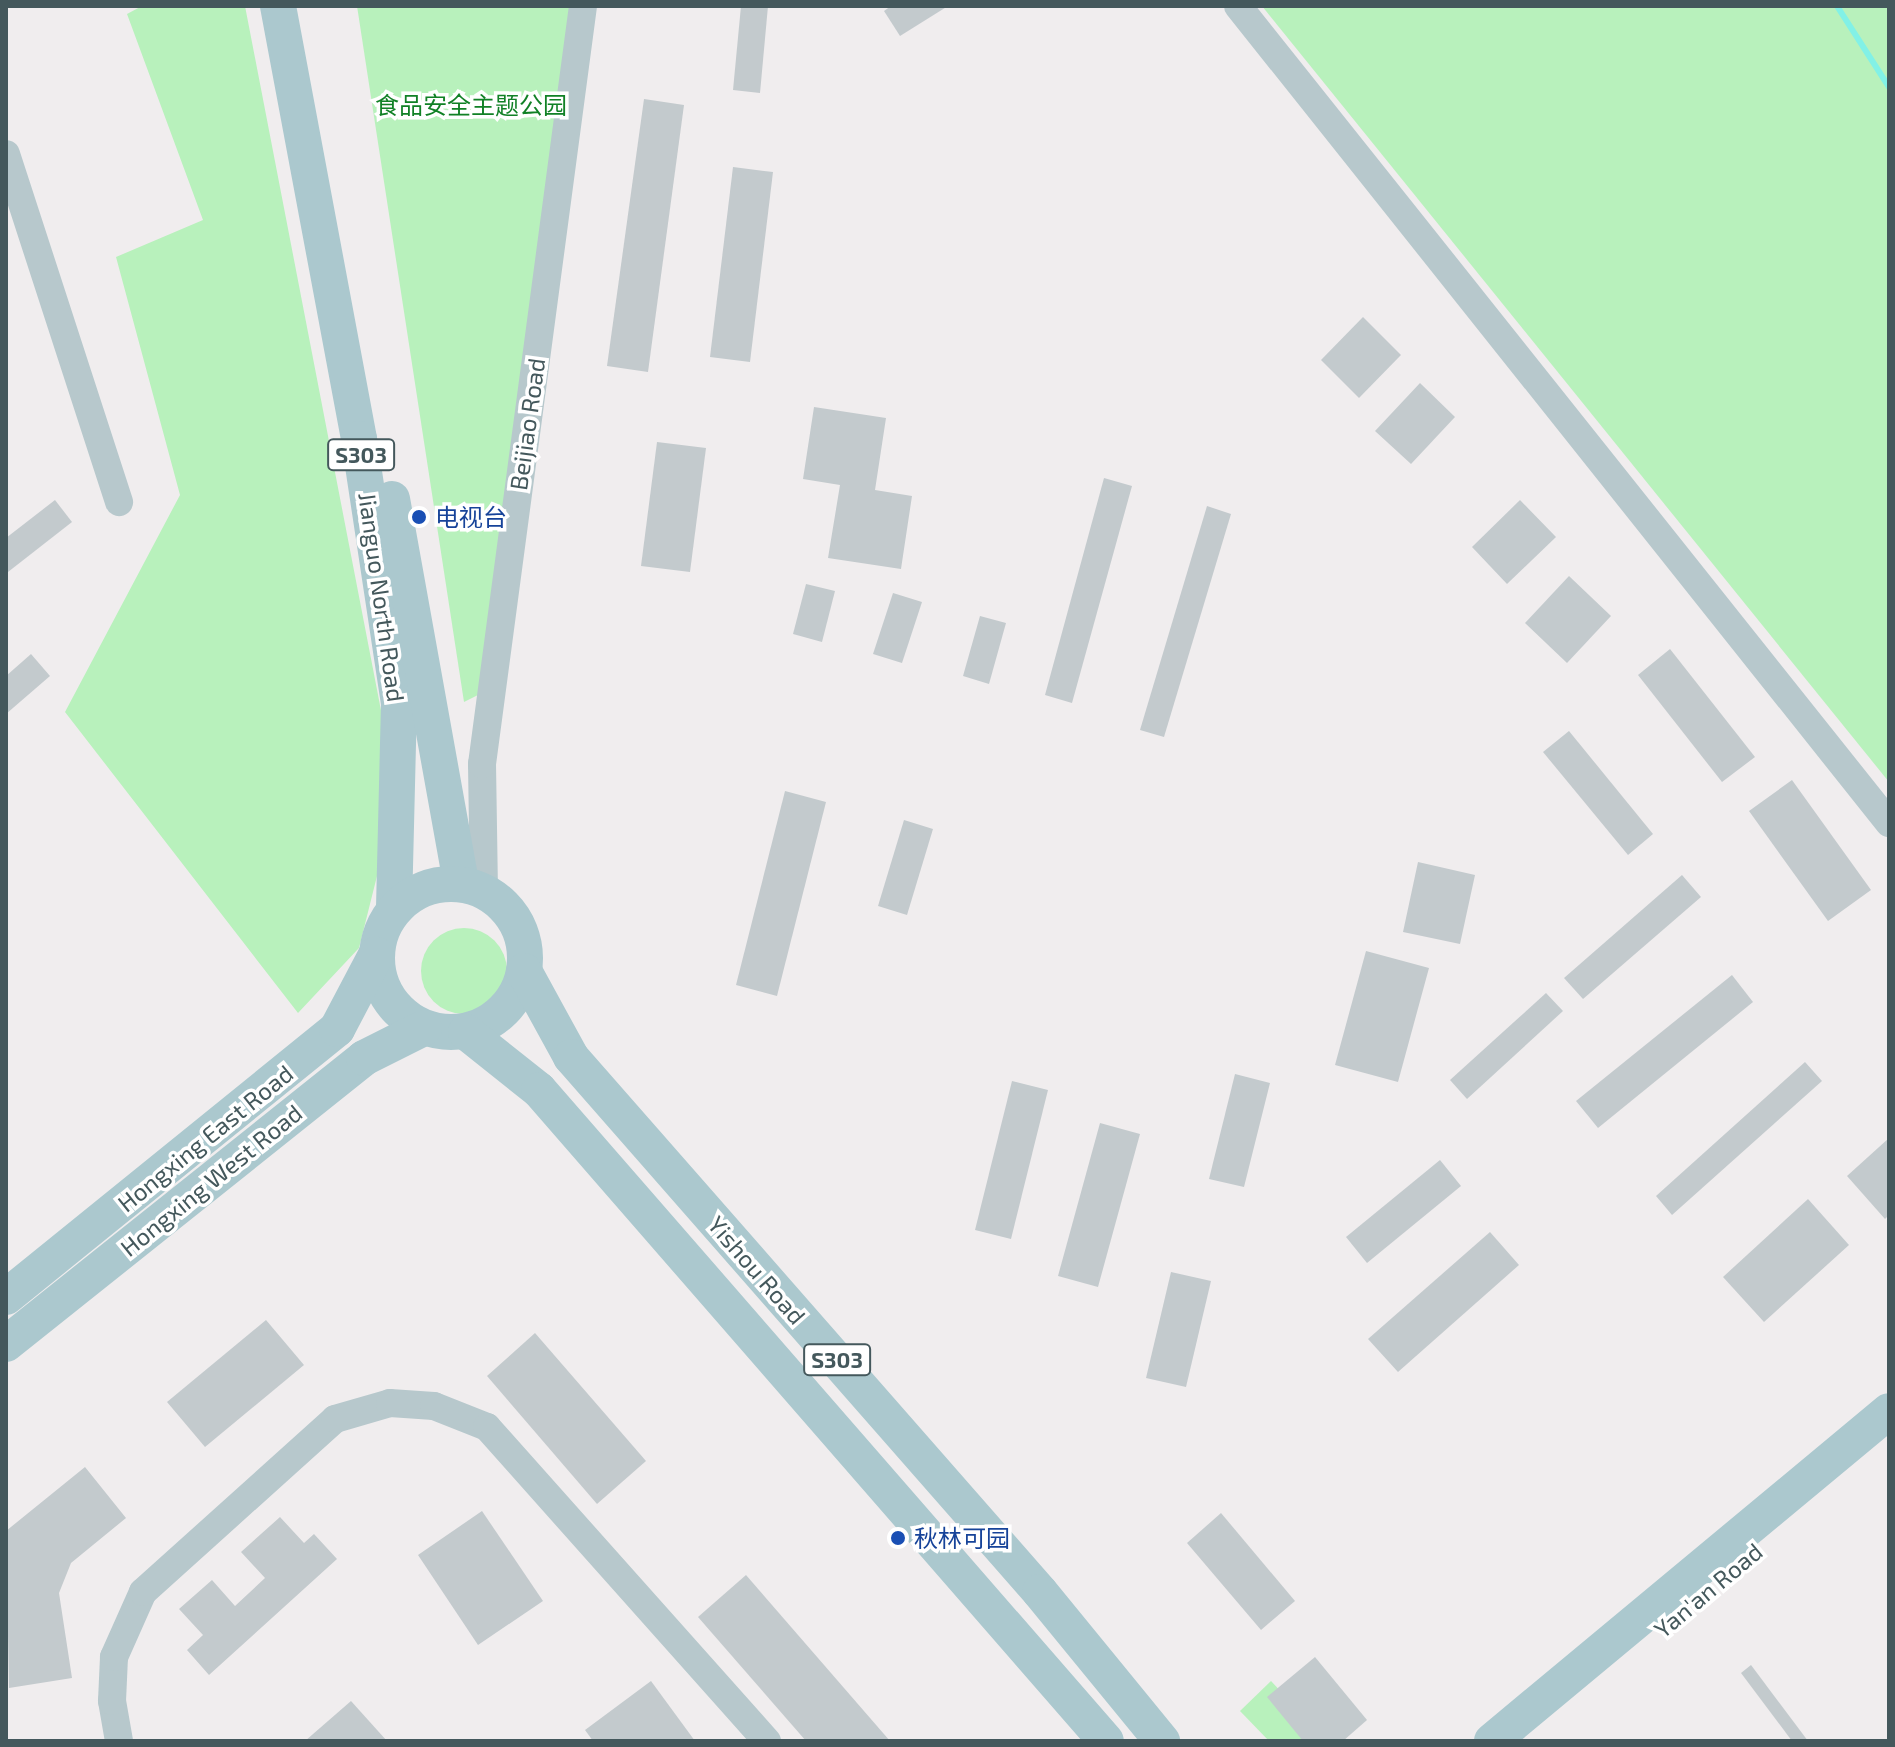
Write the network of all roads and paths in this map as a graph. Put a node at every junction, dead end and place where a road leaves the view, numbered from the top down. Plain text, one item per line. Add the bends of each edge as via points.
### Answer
1 (278, 6) edge
2 (300, 6) edge
3 (583, 6) edge
4 (1238, 6) edge
5 (6, 154) edge
6 (119, 502) dead end
7 (1889, 823) edge
8 (472, 887) junction
9 (394, 908) junction
10 (376, 955) junction
11 (524, 971) junction
12 (424, 1028) junction
13 (466, 1032) junction
14 (6, 1297) edge
15 (6, 1344) edge
16 (1889, 1411) edge
17 (1889, 1438) edge
18 (119, 1741) edge
19 (767, 1741) edge
20 (1106, 1741) edge
21 (1162, 1741) edge
22 (1492, 1741) edge
23 (1527, 1741) edge

1 - 9 main road, Jianguo North Road / S303 via 359,439 399,703
2 - 8 main road, Jianguo North Road
3 - 8 street, Beijiao Road via 482,764
4 - 7 street
5 - 6 street
8 - 9 main road via 437,884
8 - 11 main road via 503,905 518,924 525,947
9 - 10 main road via 381,930
10 - 12 main road via 379,980 390,1002
10 - 14 main road, Hongxing East Road via 337,1029
11 - 13 main road via 504,1010
11 - 21 main road, Yishou Road / S303 via 571,1057 1040,1592
12 - 13 main road
12 - 15 main road, Hongxing West Road via 364,1058
13 - 20 main road, Yishou Road / S303 via 539,1090
16 - 22 main road
17 - 23 main road, Yan'an Road
18 - 19 street via 112,1701 114,1657 143,1592 335,1419 390,1403 434,1406 487,1427

